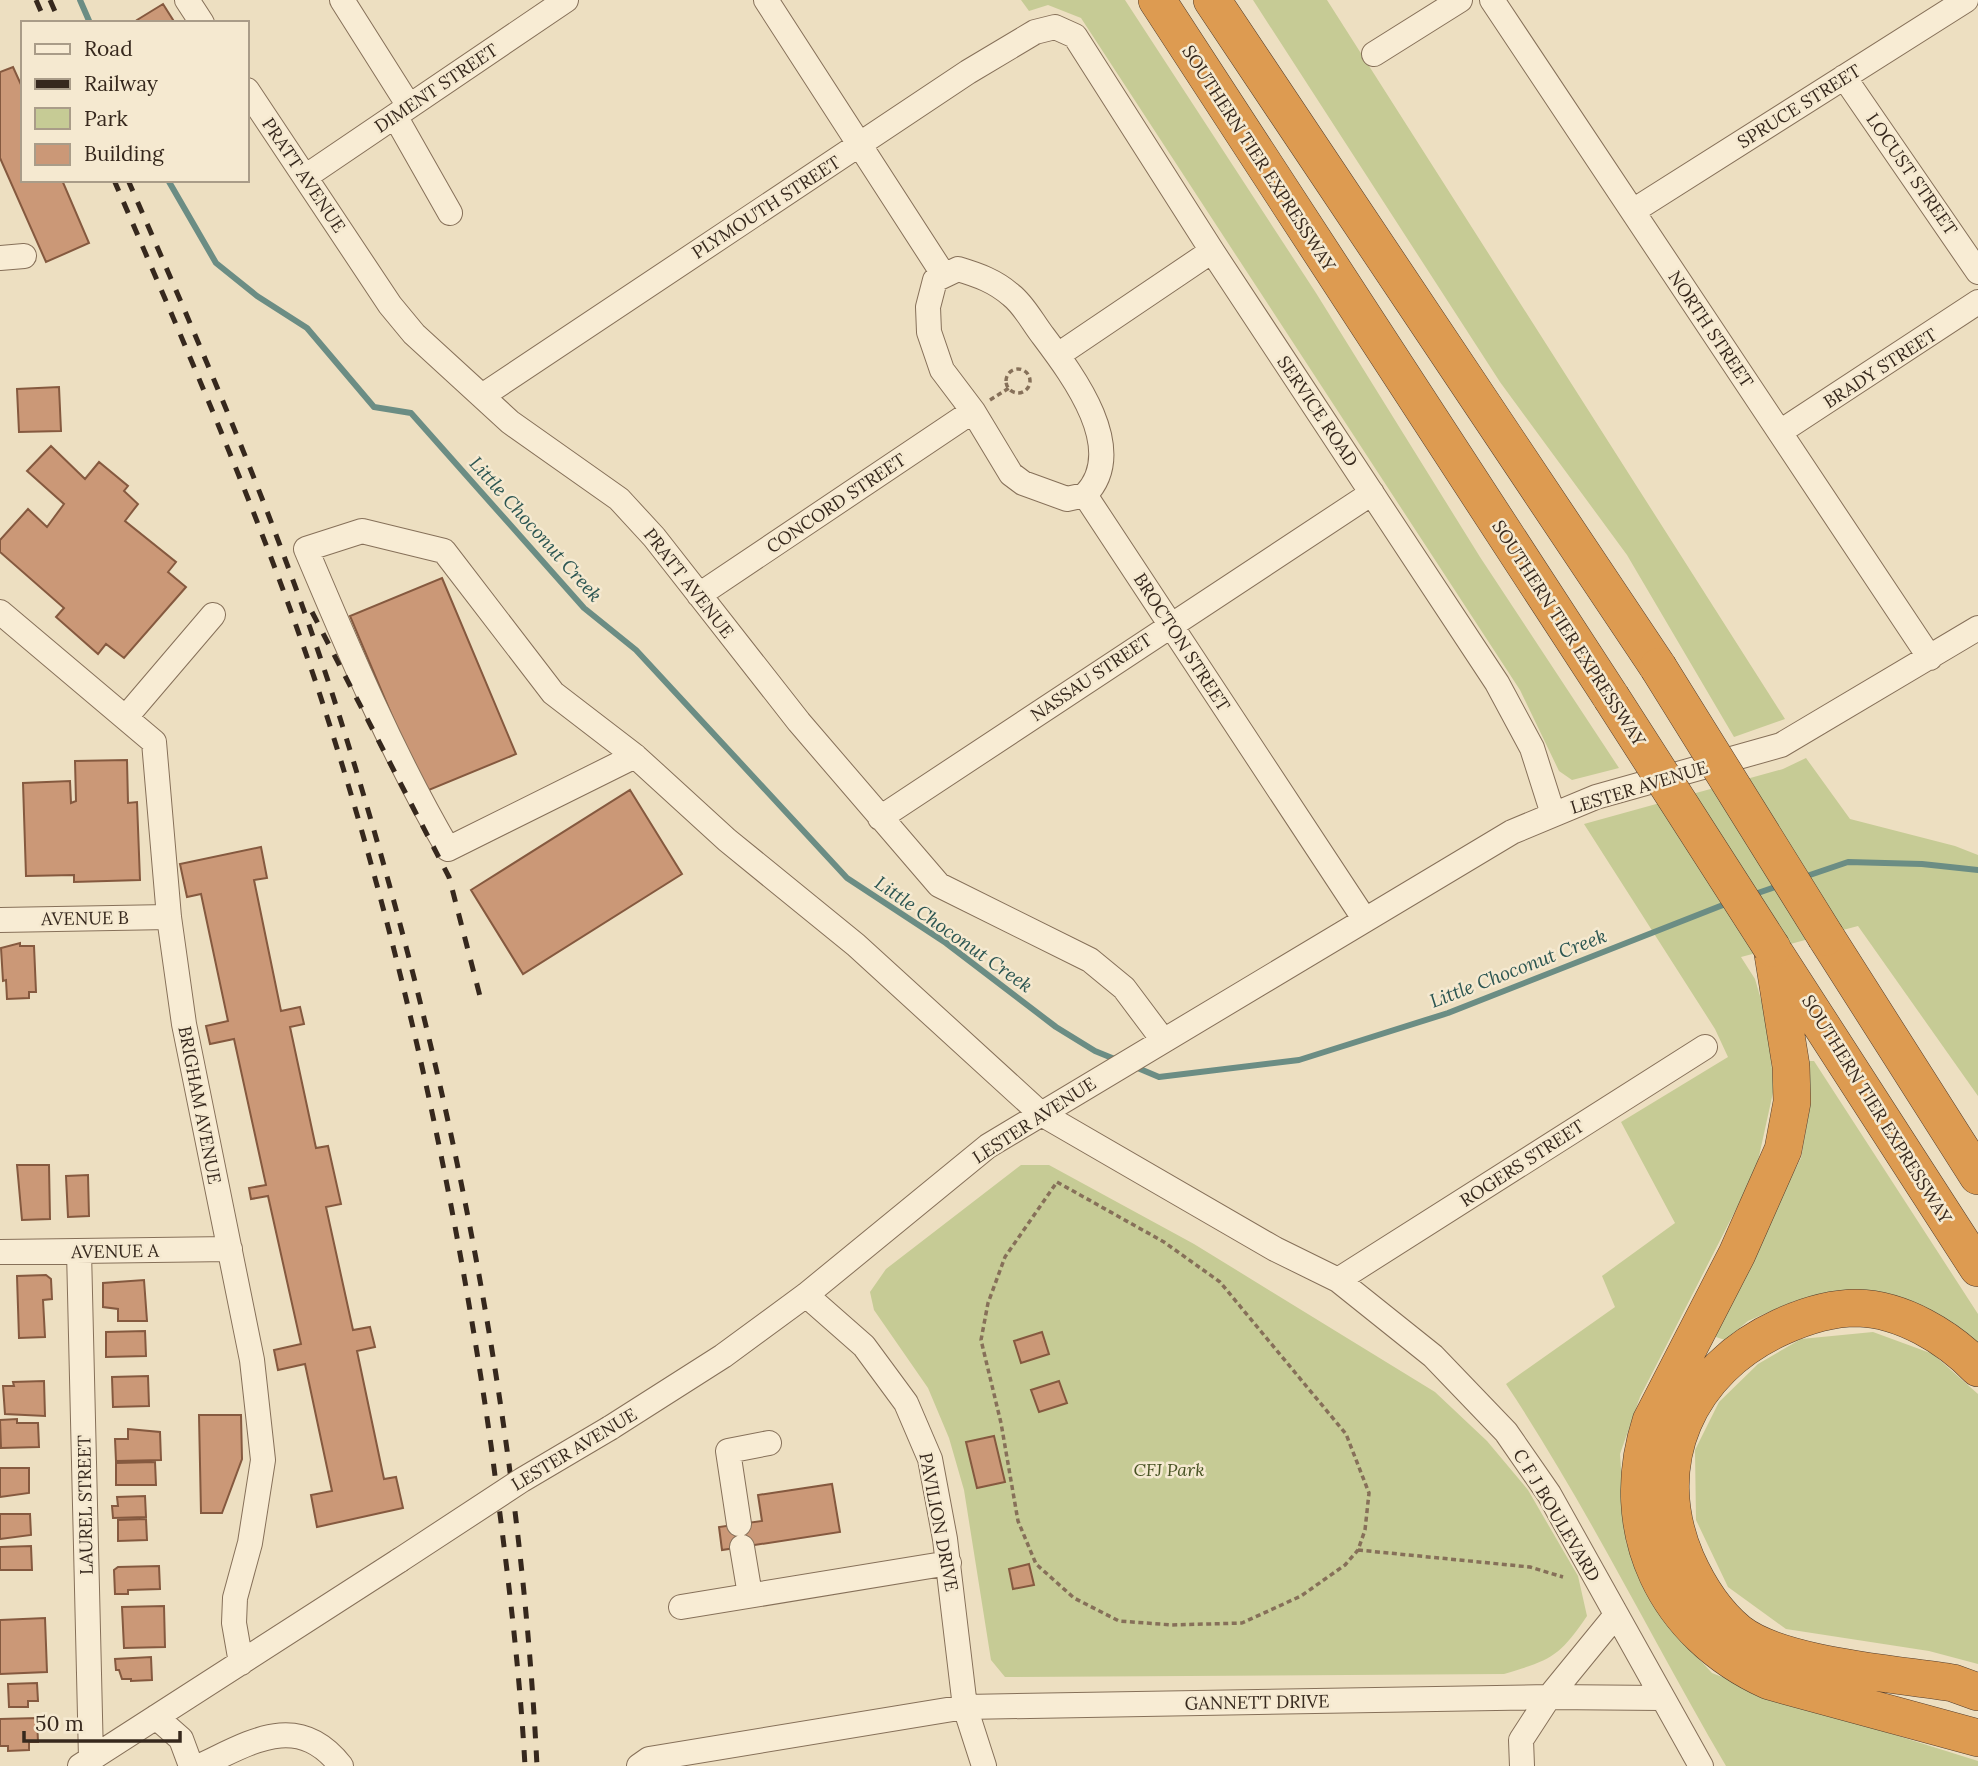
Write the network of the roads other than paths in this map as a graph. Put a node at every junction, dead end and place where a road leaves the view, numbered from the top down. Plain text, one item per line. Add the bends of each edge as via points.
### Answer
1 (187, 0) edge
2 (342, 0) edge
3 (566, 0) edge
4 (766, 0) edge
5 (1157, 0) edge
6 (1212, 0) edge
7 (1460, 0) edge
8 (1492, 0) edge
9 (1966, 0) edge
10 (201, 21) edge
11 (1055, 27) joint
12 (1374, 54) dead end
13 (1844, 77) junction
14 (248, 92) edge
15 (402, 111) junction
16 (859, 146) junction
17 (305, 177) junction
18 (1633, 211) junction
19 (450, 212) dead end
20 (1212, 251) junction
21 (1978, 272) edge
22 (943, 274) junction
23 (1978, 302) edge
24 (1058, 355) junction
25 (482, 397) junction
26 (973, 411) junction
27 (1780, 432) junction
28 (1372, 493) junction
29 (1085, 495) junction
30 (699, 595) junction
31 (0, 612) edge
32 (213, 615) dead end
33 (1170, 624) junction
34 (1978, 628) edge
35 (1930, 658) junction
36 (126, 717) junction
37 (635, 756) junction
38 (1553, 814) junction
39 (880, 818) junction
40 (169, 917) junction
41 (0, 920) edge
42 (1365, 920) junction
43 (1772, 948) junction
44 (1865, 998) junction
45 (1157, 1043) junction
46 (1705, 1047) dead end
47 (1040, 1113) junction
48 (1978, 1142) edge
49 (1978, 1175) edge
50 (230, 1250) junction
51 (79, 1251) junction
52 (0, 1252) edge
53 (1978, 1268) edge
54 (1338, 1280) junction
55 (806, 1295) junction
56 (1978, 1368) edge
57 (769, 1443) dead end
58 (949, 1563) junction
59 (750, 1595) junction
60 (681, 1606) dead end
61 (1616, 1615) junction
62 (241, 1663) junction
63 (1978, 1692) edge
64 (1549, 1697) junction
65 (1662, 1698) junction
66 (965, 1707) junction
67 (156, 1717) junction
68 (1978, 1738) edge
69 (85, 1762) edge
70 (191, 1766) edge
71 (200, 1766) edge
72 (341, 1766) edge
73 (639, 1766) edge
74 (985, 1766) edge
75 (1522, 1766) edge
76 (1701, 1766) edge

1 - 10 street
2 - 15 street
3 - 15 street, DIMENT STREET
4 - 16 street
5 - 43 highway, SOUTHERN TIER EXPRESSWAY, bridge
6 - 44 highway, bridge via 1658,667
7 - 12 street
8 - 18 street, NORTH STREET
9 - 13 street, SPRUCE STREET
11 - 16 street, PLYMOUTH STREET via 1035,32 968,72
11 - 20 street, SERVICE ROAD via 1075,36
13 - 18 street, SPRUCE STREET
13 - 21 street, LOCUST STREET
14 - 17 street, PRATT AVENUE
15 - 17 street, DIMENT STREET
15 - 19 street
16 - 22 street
16 - 25 street, PLYMOUTH STREET
17 - 25 street, PRATT AVENUE via 390,305 414,334
18 - 27 street, NORTH STREET
20 - 24 street
20 - 28 street, SERVICE ROAD
22 - 24 street via 958,269 989,279 1013,296
22 - 26 street via 935,280 928,306 929,332 942,370
23 - 27 street, BRADY STREET
24 - 29 street via 1100,431 1100,477
25 - 30 street, PRATT AVENUE via 620,499
26 - 29 street via 1011,474 1067,499
26 - 30 street, CONCORD STREET
27 - 35 street, NORTH STREET
28 - 33 street, NASSAU STREET
28 - 38 street, SERVICE ROAD via 1497,683 1532,748
29 - 33 street, BROCTON STREET
30 - 39 street, PRATT AVENUE
31 - 36 street, BRIGHAM AVENUE
32 - 36 street
33 - 39 street, NASSAU STREET
33 - 42 street, BROCTON STREET
34 - 35 street, LESTER AVENUE
35 - 38 street, LESTER AVENUE via 1781,745 1596,797
36 - 40 street, BRIGHAM AVENUE via 154,742
37 - 37 street, C F J BOULEVARD via 553,693 444,551 362,531 306,549 367,693 448,849
37 - 47 street, C F J BOULEVARD via 727,840 856,945
38 - 42 street, LESTER AVENUE via 1512,832
39 - 45 street, PRATT AVENUE via 939,884 1090,960 1124,988
40 - 41 street, AVENUE B
40 - 50 street, BRIGHAM AVENUE via 184,1024
42 - 45 street, LESTER AVENUE
43 - 53 highway, SOUTHERN TIER EXPRESSWAY
43 - 68 highway via 1791,1066 1792,1102 1783,1150 1737,1254 1651,1420 1639,1486 1646,1545 1677,1608 1700,1637 1745,1670 1769,1681
44 - 48 highway
44 - 49 highway
45 - 47 street, LESTER AVENUE
46 - 54 street, ROGERS STREET
47 - 54 street, C F J BOULEVARD via 1275,1249
47 - 55 street, LESTER AVENUE via 988,1146
50 - 51 street, AVENUE A
50 - 62 street, BRIGHAM AVENUE via 253,1360 263,1460 250,1543 235,1598
51 - 52 street, AVENUE A
51 - 69 street, LAUREL STREET
54 - 61 street, C F J BOULEVARD via 1433,1356 1506,1432 1549,1494
55 - 58 street, PAVILION DRIVE via 864,1346 906,1403 930,1459
55 - 62 street, LESTER AVENUE, bridge via 723,1356
56 - 63 highway via 1931,1330 1887,1313 1831,1310 1795,1321 1738,1350 1716,1369 1692,1402 1673,1453 1671,1478 1673,1516 1693,1575 1739,1633 1795,1657 1953,1683
57 - 59 street via 728,1451
58 - 59 street
58 - 66 street, PAVILION DRIVE
59 - 60 street
61 - 64 street
61 - 65 street, C F J BOULEVARD
62 - 67 street, LESTER AVENUE
64 - 65 street, GANNETT DRIVE
64 - 66 street, GANNETT DRIVE
64 - 75 street via 1521,1740
65 - 76 street, C F J BOULEVARD
66 - 73 street, GANNETT DRIVE via 649,1759
66 - 74 street, PAVILION DRIVE
67 - 69 street, LESTER AVENUE
67 - 70 street via 181,1739
71 - 72 street via 257,1739 299,1735 325,1746

